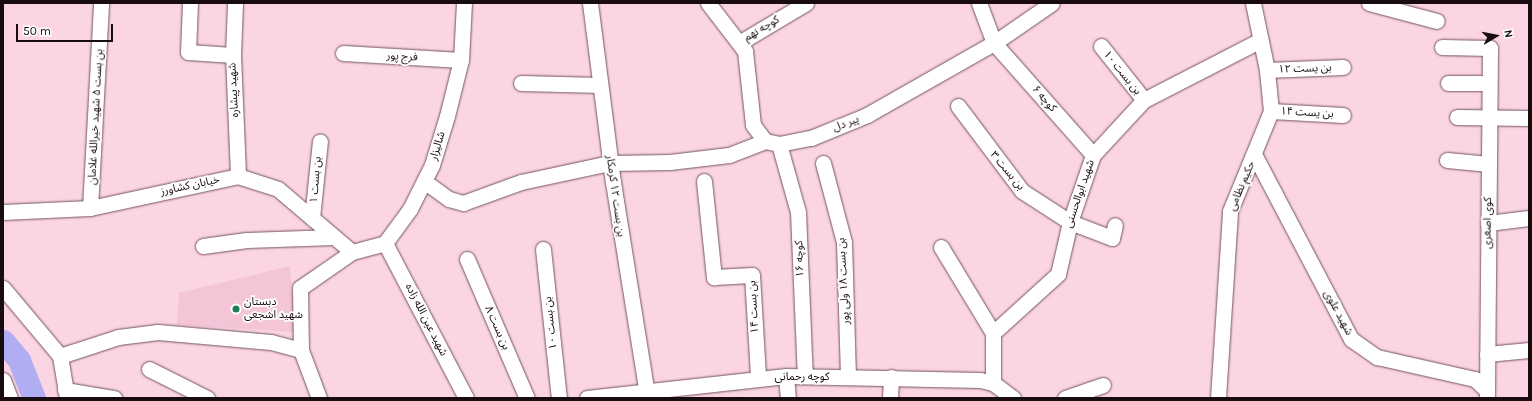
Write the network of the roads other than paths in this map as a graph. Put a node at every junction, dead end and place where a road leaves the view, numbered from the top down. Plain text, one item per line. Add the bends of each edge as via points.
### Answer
1 (101, 3) edge
2 (190, 3) edge
3 (236, 3) edge
4 (464, 3) edge
5 (590, 3) edge
6 (708, 3) edge
7 (806, 3) edge
8 (979, 3) edge
9 (1052, 3) edge
10 (1253, 3) edge
11 (1369, 3) edge
12 (1437, 21) dead end
13 (1259, 41) junction
14 (739, 43) junction
15 (994, 43) junction
16 (1101, 46) dead end
17 (1442, 47) dead end
18 (343, 53) dead end
19 (233, 55) junction
20 (461, 60) junction
21 (1343, 67) dead end
22 (1267, 70) junction
23 (521, 83) dead end
24 (1489, 83) junction
25 (1448, 84) dead end
26 (600, 85) junction
27 (1144, 100) junction
28 (958, 106) dead end
29 (1271, 111) junction
30 (1343, 115) dead end
31 (1457, 117) dead end
32 (1489, 118) junction
33 (1529, 118) edge
34 (320, 141) dead end
35 (772, 143) junction
36 (1093, 155) junction
37 (1255, 156) junction
38 (1447, 160) dead end
39 (610, 163) junction
40 (823, 163) dead end
41 (1488, 164) junction
42 (238, 176) junction
43 (424, 181) junction
44 (704, 182) dead end
45 (90, 208) junction
46 (3, 212) edge
47 (312, 218) junction
48 (1529, 218) edge
49 (1070, 222) junction
50 (1488, 222) junction
51 (1115, 225) dead end
52 (334, 237) junction
53 (385, 243) junction
54 (203, 246) dead end
55 (941, 247) dead end
56 (543, 249) dead end
57 (352, 252) junction
58 (467, 259) dead end
59 (3, 288) edge
60 (993, 333) junction
61 (301, 350) junction
62 (1529, 350) edge
63 (1487, 354) junction
64 (60, 356) junction
65 (149, 369) dead end
66 (786, 376) junction
67 (805, 376) junction
68 (758, 377) junction
69 (848, 377) junction
70 (890, 377) junction
71 (3, 380) edge
72 (993, 383) junction
73 (1103, 385) dead end
74 (646, 389) junction
75 (66, 394) edge
76 (1487, 394) edge
77 (607, 396) edge
78 (10, 398) edge
79 (114, 398) edge
80 (206, 398) edge
81 (320, 398) edge
82 (466, 398) edge
83 (527, 398) edge
84 (559, 398) edge
85 (587, 398) edge
86 (788, 398) edge
87 (890, 398) edge
88 (1013, 398) edge
89 (1064, 398) edge
90 (1218, 398) edge

1 - 45 street, بن بست ۵ شهید خیرالله غلامان
2 - 19 street via 188,52
3 - 19 street, شهید پیشاره
4 - 20 street, شالیزار
5 - 26 street, بن بست ۱۲ کرمکار
6 - 14 street
7 - 14 street, کوچه نهم
8 - 15 street
9 - 15 street, پیر دل
10 - 13 street, حکیم نظامی
11 - 12 street
13 - 22 street, حکیم نظامی
13 - 27 street, شهید ابوالحسنی
14 - 35 street via 745,50 753,125
15 - 35 street, پیر دل via 867,115 811,138
15 - 36 street, کوچه ۶
16 - 27 street, بن بست ۱۰
17 - 24 street, کوی اصغری via 1490,48
18 - 20 street, فرج پور
19 - 42 street, شهید پیشاره
20 - 43 street, شالیزار via 445,123
21 - 22 street, بن یست ۱۲
22 - 29 street, حکیم نظامی
23 - 26 street
24 - 25 street
24 - 32 street, کوی اصغری
26 - 39 street, بن بست ۱۲ کرمکار
27 - 36 street, شهید ابوالحسنی
28 - 49 street, بن بست ۳ via 1022,191
29 - 30 street, بن یست ۱۴
29 - 37 street, حکیم نظامی
31 - 32 street
32 - 33 street
32 - 41 street, کوی اصغری
34 - 47 street, بن بست ۱
35 - 39 street, پیر دل via 729,154 670,162
35 - 67 street, کوچه ۱۶ via 798,212
36 - 49 street, شهید ابوالحسنی
37 - 76 street, شهید علوی via 1351,339 1377,357 1475,379
37 - 90 street, حکیم نظامی via 1230,211
38 - 41 street
39 - 43 street, پیر دل via 521,182 463,202 449,199
39 - 74 street, بن بست ۱۲ کرمکار
40 - 69 street, بن بست ۱۸ ولی پور via 844,242
41 - 50 street, کوی اصغری
42 - 45 street, خیابان کشاورز
42 - 47 street via 278,189
43 - 53 street, شالیزار
44 - 68 street, بن بست ۱۴ via 714,277 752,275
45 - 46 street, خیابان کشاورز
47 - 52 street
48 - 50 street
49 - 51 street, بن بست ۳ via 1112,238
49 - 60 street, شهید ابوالحسنی via 1058,274
50 - 63 street, کوی اصغری
52 - 54 street via 247,240
52 - 57 street
53 - 57 street
53 - 82 street, شهید عین الله زاده
55 - 60 street
56 - 84 street, بن بست ۱۰
57 - 61 street via 300,288
58 - 83 street, بن بست ۸
59 - 64 street
60 - 72 street
61 - 64 street via 271,342 158,332 118,337
61 - 81 street
62 - 63 street
63 - 76 street, کوی اصغری
64 - 75 street
65 - 80 street
66 - 67 street, کوچه رحمانی
66 - 68 street, کوچه رحمانی
66 - 86 street
67 - 69 street, کوچه رحمانی
68 - 74 street, کوچه رحمانی
69 - 70 street, کوچه رحمانی
70 - 72 street, کوچه رحمانی via 980,380
70 - 87 street
71 - 78 street
72 - 88 street, کوچه رحمانی
73 - 89 street
74 - 77 street, کوچه رحمانی
75 - 79 street
77 - 85 street, کوچه رحمانی

